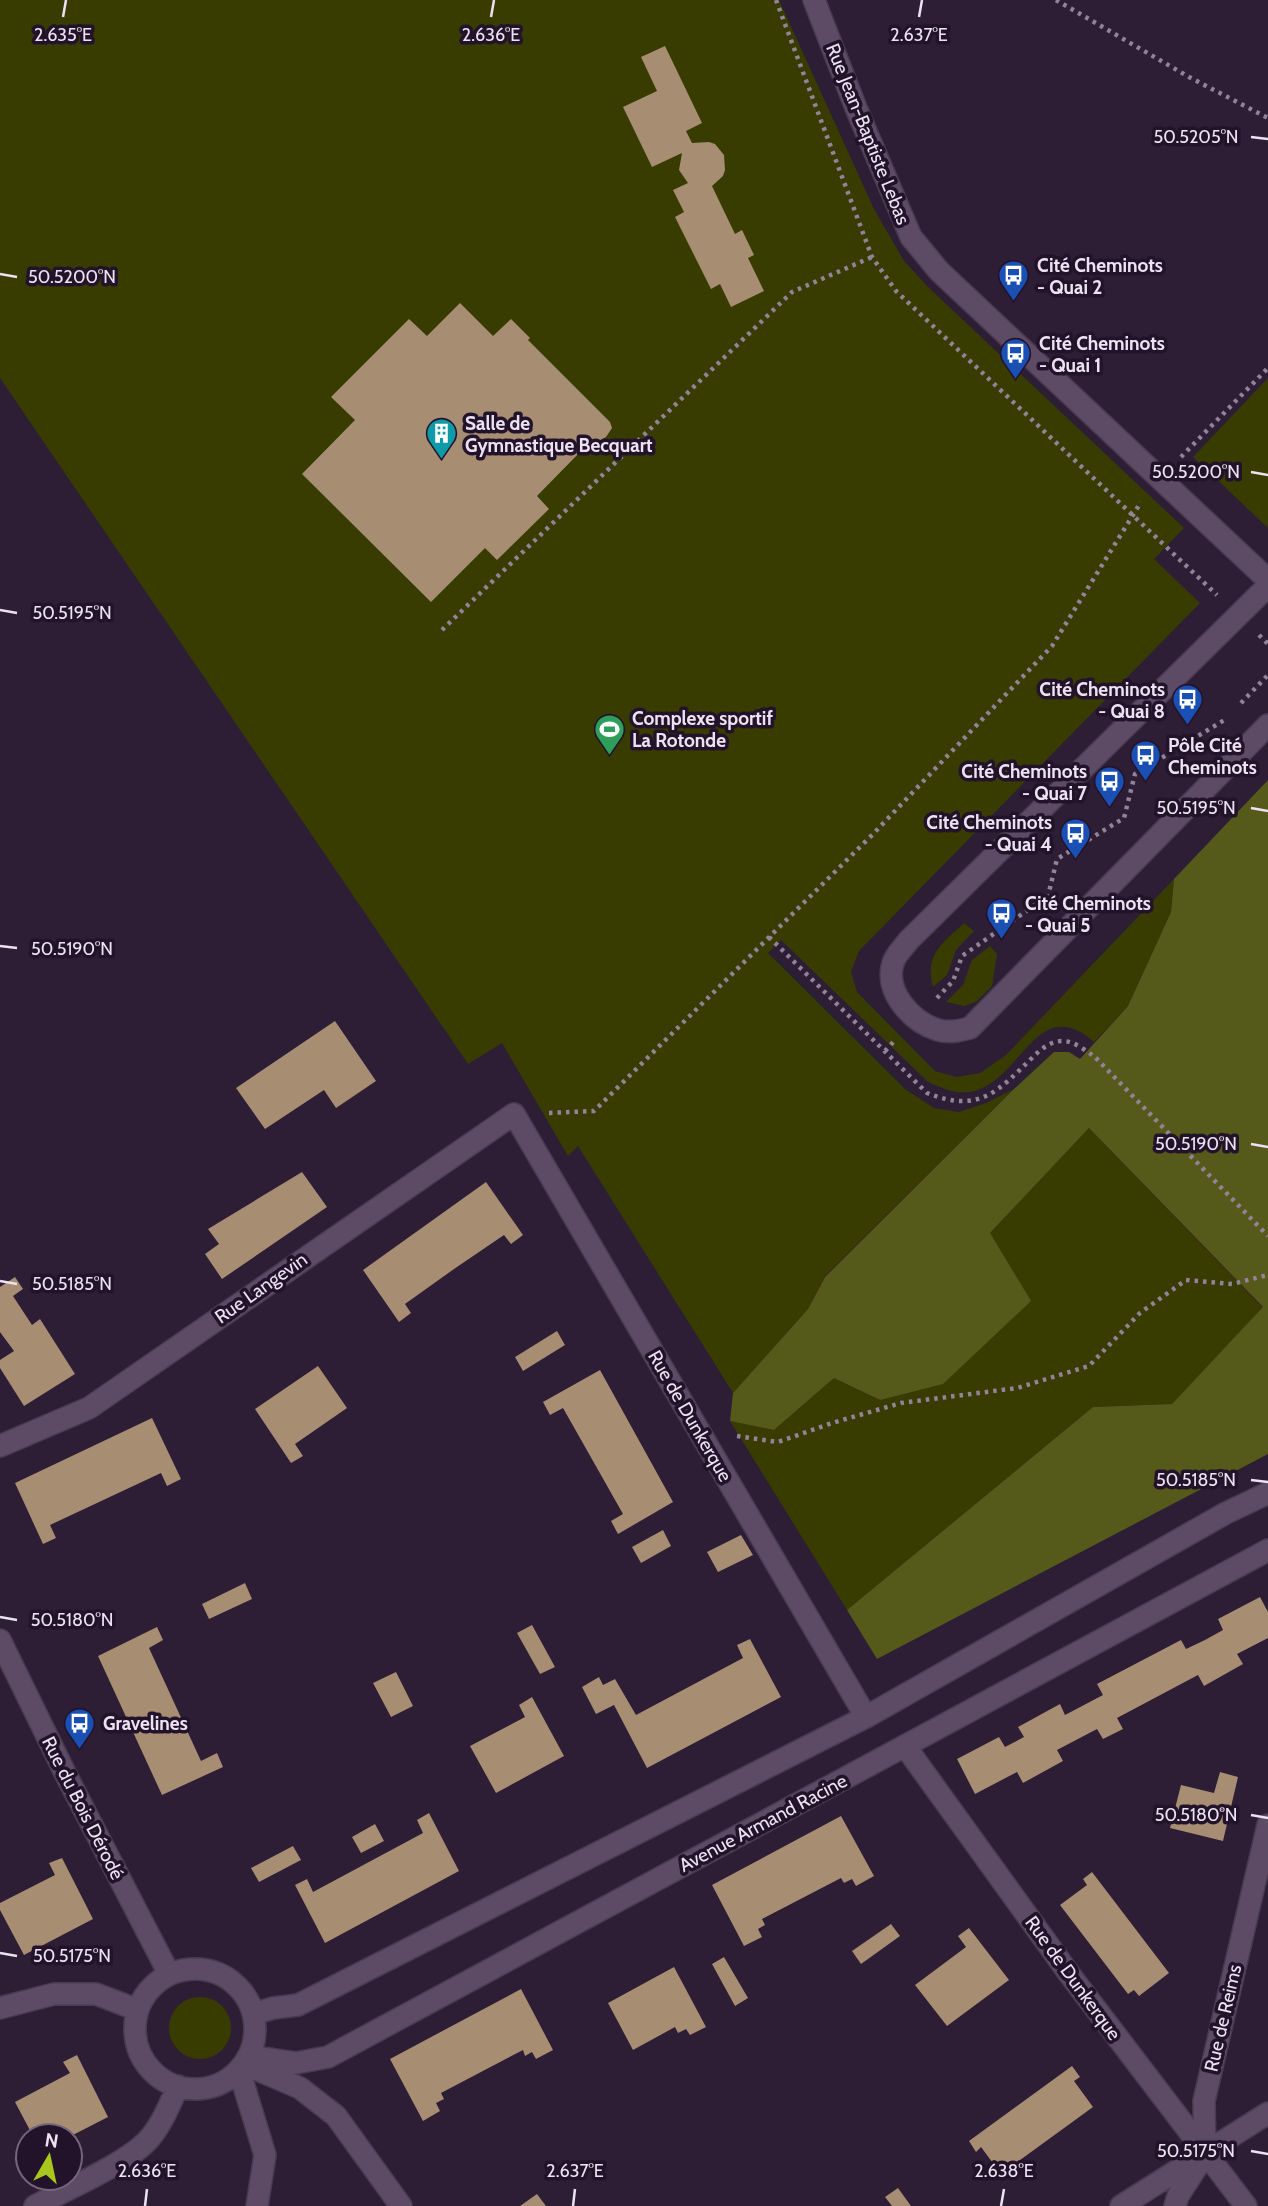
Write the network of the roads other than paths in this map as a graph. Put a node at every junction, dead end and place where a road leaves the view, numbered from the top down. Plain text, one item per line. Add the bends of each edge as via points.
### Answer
1 (814, 0) edge
2 (1268, 583) edge
3 (1268, 725) edge
4 (514, 1114) joint
5 (0, 1446) edge
6 (1268, 1493) edge
7 (1268, 1550) edge
8 (0, 1640) edge
9 (866, 1717) junction
10 (905, 1746) junction
11 (1268, 1825) edge
12 (167, 1975) junction
13 (0, 2008) edge
14 (138, 2010) junction
15 (254, 2014) junction
16 (244, 2063) junction
17 (178, 2086) junction
18 (1268, 2113) edge
19 (1205, 2154) junction
20 (35, 2206) edge
21 (257, 2206) edge
22 (401, 2206) edge
23 (1121, 2206) edge
24 (1175, 2206) edge
25 (1246, 2206) edge

1 - 2 street, Rue Jean-Baptiste Lebas via 911,237 939,271
2 - 3 street via 909,940 893,962 892,983 902,1005 916,1019 938,1030 970,1028
4 - 5 street, Rue Langevin via 89,1408
4 - 9 street, Rue de Dunkerque
6 - 9 street
7 - 10 street, Avenue Armand Racine
8 - 12 street, Rue du Bois Dérodé
9 - 15 street via 298,2005
10 - 16 street, Avenue Armand Racine via 327,2057 296,2063
10 - 19 street, Rue de Dunkerque
11 - 19 street, Rue de Reims via 1204,2101
12 - 14 street via 150,1989
12 - 15 street via 188,1969 210,1970 245,1994
13 - 14 street via 54,1994 96,1994
14 - 17 street via 135,2025 142,2056 151,2070
15 - 16 street via 256,2035
16 - 17 street via 221,2083 200,2088
16 - 21 street via 265,2155
16 - 22 street via 300,2088 337,2116
17 - 20 street via 149,2139 127,2156
18 - 19 street
19 - 23 street
19 - 24 street
19 - 25 street, Rue de Dunkerque

